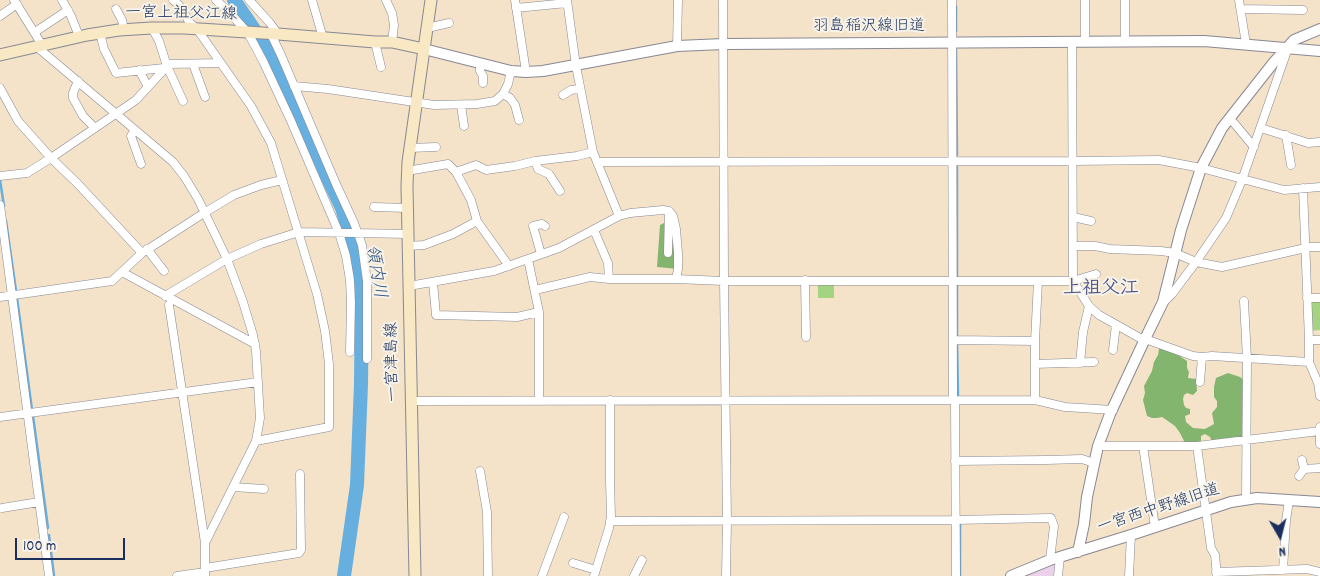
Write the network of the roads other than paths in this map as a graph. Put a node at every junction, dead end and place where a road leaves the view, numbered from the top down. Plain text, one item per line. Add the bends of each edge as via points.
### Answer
1 (62, 0) edge
2 (173, 0) edge
3 (216, 0) edge
4 (249, 0) edge
5 (312, 0) edge
6 (386, 0) edge
7 (431, 0) edge
8 (678, 0) edge
9 (723, 0) edge
10 (952, 0) edge
11 (1085, 0) edge
12 (1125, 0) edge
13 (1239, 0) edge
14 (16, 2) edge
15 (567, 2) edge
16 (516, 4) edge
17 (116, 9) dead end
18 (1241, 9) junction
19 (68, 10) junction
20 (1303, 10) dead end
21 (0, 16) edge
22 (449, 23) dead end
23 (152, 28) junction
24 (427, 28) junction
25 (1320, 29) edge
26 (124, 30) junction
27 (196, 30) junction
28 (35, 32) junction
29 (100, 33) junction
30 (250, 33) junction
31 (272, 34) junction
32 (79, 36) junction
33 (323, 38) junction
34 (375, 42) junction
35 (392, 42) junction
36 (952, 42) junction
37 (1072, 42) junction
38 (1085, 42) junction
39 (1125, 42) junction
40 (724, 44) junction
41 (1246, 44) junction
42 (39, 46) junction
43 (678, 46) junction
44 (1288, 48) junction
45 (424, 49) junction
46 (1320, 51) edge
47 (0, 55) edge
48 (220, 63) junction
49 (193, 64) junction
50 (480, 64) junction
51 (576, 66) junction
52 (166, 67) junction
53 (380, 67) dead end
54 (139, 70) junction
55 (511, 72) junction
56 (526, 72) junction
57 (485, 78) dead end
58 (78, 81) junction
59 (294, 86) junction
60 (148, 87) junction
61 (0, 88) edge
62 (580, 89) junction
63 (503, 94) junction
64 (563, 95) dead end
65 (205, 97) dead end
66 (183, 101) dead end
67 (416, 103) junction
68 (461, 105) junction
69 (116, 114) junction
70 (1229, 119) junction
71 (519, 120) dead end
72 (464, 126) dead end
73 (95, 128) junction
74 (1261, 128) junction
75 (135, 130) junction
76 (1286, 136) junction
77 (1320, 142) edge
78 (436, 147) dead end
79 (1254, 147) junction
80 (410, 148) junction
81 (593, 152) junction
82 (51, 158) junction
83 (535, 161) junction
84 (953, 161) junction
85 (1073, 161) junction
86 (597, 162) junction
87 (724, 162) junction
88 (141, 164) dead end
89 (1291, 165) dead end
90 (1202, 168) junction
91 (407, 171) junction
92 (456, 172) junction
93 (0, 176) edge
94 (282, 180) junction
95 (1242, 180) junction
96 (1320, 187) edge
97 (1303, 188) junction
98 (560, 192) dead end
99 (0, 205) edge
100 (374, 207) dead end
101 (407, 208) junction
102 (668, 211) junction
103 (204, 212) junction
104 (619, 216) junction
105 (1073, 217) junction
106 (477, 221) junction
107 (1091, 221) dead end
108 (545, 226) dead end
109 (594, 230) junction
110 (299, 232) junction
111 (340, 233) junction
112 (358, 233) junction
113 (408, 240) junction
114 (1073, 246) junction
115 (1320, 247) edge
116 (1305, 248) junction
117 (145, 251) junction
118 (668, 253) dead end
119 (541, 254) junction
120 (1175, 254) junction
121 (227, 259) junction
122 (528, 259) junction
123 (1196, 262) junction
124 (509, 266) junction
125 (164, 271) dead end
126 (122, 272) junction
127 (1096, 274) dead end
128 (609, 279) junction
129 (676, 279) junction
130 (805, 280) junction
131 (954, 280) junction
132 (724, 281) junction
133 (1038, 281) junction
134 (1073, 281) junction
135 (433, 282) junction
136 (409, 286) junction
137 (535, 290) junction
138 (13, 295) junction
139 (0, 296) edge
140 (165, 296) junction
141 (1307, 298) junction
142 (1320, 298) edge
143 (1244, 301) dead end
144 (1163, 302) junction
145 (169, 305) dead end
146 (1089, 306) junction
147 (539, 312) junction
148 (1116, 325) junction
149 (806, 337) dead end
150 (1145, 339) junction
151 (954, 340) junction
152 (1309, 340) junction
153 (1320, 340) edge
154 (1035, 341) junction
155 (255, 344) junction
156 (1113, 350) dead end
157 (350, 352) dead end
158 (1202, 358) junction
159 (367, 359) dead end
160 (1248, 359) junction
161 (1094, 362) dead end
162 (1309, 362) junction
163 (1080, 363) junction
164 (1035, 364) junction
165 (258, 382) junction
166 (1200, 382) dead end
167 (182, 393) junction
168 (1320, 396) edge
169 (953, 399) junction
170 (539, 400) junction
171 (610, 400) junction
172 (726, 400) junction
173 (1035, 400) junction
174 (411, 401) junction
175 (1112, 410) junction
176 (27, 414) junction
177 (0, 417) edge
178 (1320, 430) edge
179 (1247, 439) junction
180 (256, 441) junction
181 (1320, 444) edge
182 (1098, 446) junction
183 (1143, 446) junction
184 (1198, 446) junction
185 (1302, 460) dead end
186 (955, 461) junction
187 (1094, 463) junction
188 (1320, 468) edge
189 (480, 471) dead end
190 (300, 474) dead end
191 (233, 488) junction
192 (264, 489) dead end
193 (1246, 499) junction
194 (1289, 500) junction
195 (39, 502) junction
196 (1320, 502) edge
197 (2, 508) dead end
198 (1207, 510) junction
199 (564, 517) dead end
200 (955, 520) junction
201 (610, 521) junction
202 (728, 521) junction
203 (1155, 527) junction
204 (1131, 535) junction
205 (205, 543) junction
206 (1078, 552) junction
207 (1055, 558) junction
208 (642, 560) dead end
209 (573, 563) dead end
210 (1284, 570) junction
211 (205, 572) edge
212 (1307, 572) edge
213 (1320, 572) edge
214 (595, 573) edge
215 (1255, 573) edge
216 (1216, 574) edge
217 (49, 576) edge
218 (176, 576) edge
219 (415, 576) edge
220 (488, 576) edge
221 (542, 576) edge
222 (634, 576) edge
223 (726, 576) edge
224 (956, 576) edge
225 (1011, 576) edge
226 (1058, 576) edge
227 (1129, 576) edge

1 - 19 street
2 - 27 street
3 - 30 street
4 - 31 street via 265,17
5 - 33 street
6 - 35 street via 394,24
7 - 24 main road, 一宮津島線
8 - 43 street
9 - 40 street
10 - 36 street
11 - 38 street
12 - 39 street
13 - 18 street
14 - 21 street
14 - 28 street
15 - 16 street
15 - 51 street
16 - 56 street
17 - 26 street
18 - 20 street
18 - 41 street
19 - 28 street
19 - 32 street
22 - 24 street
23 - 26 main road, 一宮上祖父江線
23 - 27 main road, 一宮上祖父江線
23 - 52 street
24 - 45 main road, 一宮津島線
25 - 44 street via 1294,40
26 - 29 main road, 一宮上祖父江線
27 - 30 main road, 一宮上祖父江線
27 - 48 street
28 - 42 street
29 - 32 main road, 一宮上祖父江線
29 - 54 street via 116,72
30 - 31 main road, 一宮上祖父江線
30 - 111 street
31 - 33 main road, 一宮上祖父江線
31 - 59 street
32 - 42 main road, 一宮上祖父江線
33 - 34 main road, 一宮上祖父江線
34 - 35 main road, 一宮上祖父江線
34 - 53 street
35 - 45 main road, 一宮上祖父江線
36 - 37 street, 羽島稲沢線旧道
36 - 40 street, 羽島稲沢線旧道
36 - 84 street
37 - 38 street, 羽島稲沢線旧道
37 - 85 street
38 - 39 street, 羽島稲沢線旧道
39 - 41 street, 羽島稲沢線旧道
40 - 43 street, 羽島稲沢線旧道
40 - 87 street
41 - 44 street, 羽島稲沢線旧道
42 - 47 main road, 一宮上祖父江線
42 - 58 street
43 - 51 street, 羽島稲沢線旧道
44 - 46 street, 羽島稲沢線旧道
44 - 70 street
44 - 74 street
45 - 50 street, 羽島稲沢線旧道
45 - 67 main road, 一宮津島線
48 - 49 street
48 - 94 street via 255,113 271,144
49 - 52 street via 169,64
49 - 65 street
50 - 55 street, 羽島稲沢線旧道
50 - 57 street
51 - 56 street, 羽島稲沢線旧道
51 - 62 street
52 - 54 street
52 - 60 street
52 - 66 street
54 - 60 street
55 - 56 street, 羽島稲沢線旧道
55 - 63 street
58 - 69 street
58 - 73 street via 74,98 83,116
59 - 67 street
59 - 112 street
60 - 69 street
61 - 82 street via 18,121
62 - 64 street
62 - 81 street
63 - 68 street via 495,101
63 - 71 street via 515,105
67 - 68 street
67 - 80 main road, 一宮津島線
68 - 72 street
69 - 73 street
69 - 75 street
70 - 79 street
70 - 90 street
73 - 82 street
74 - 76 street
74 - 79 street
75 - 88 street via 131,136
75 - 103 street via 173,162
76 - 77 street via 1308,143
76 - 89 street
78 - 80 street
79 - 95 street
80 - 91 main road, 一宮津島線
81 - 83 street
81 - 86 street
82 - 93 street via 27,173
82 - 117 street
83 - 92 street via 486,170 476,165
83 - 98 street via 538,169 549,174
84 - 85 street
84 - 87 street
84 - 131 street
85 - 90 street via 1159,160
85 - 105 street
86 - 87 street
86 - 104 street
87 - 132 street
90 - 95 street
90 - 120 street
91 - 92 street via 448,164
91 - 101 main road, 一宮津島線
92 - 106 street via 471,200
94 - 103 street via 234,195
94 - 110 street
95 - 97 street via 1284,190
95 - 123 street via 1226,218
96 - 97 street
97 - 116 street
99 - 138 street
100 - 101 street
101 - 113 main road, 一宮津島線
102 - 104 street
102 - 118 street
102 - 129 street via 673,216 678,253
103 - 117 street
103 - 121 street
104 - 109 street
105 - 107 street
105 - 114 street
106 - 113 street via 424,245
106 - 124 street
108 - 119 street via 533,226
109 - 119 street
109 - 128 street via 608,263
110 - 111 street
110 - 121 street
110 - 180 street via 325,331 329,364 329,427
111 - 112 street
111 - 157 street via 350,280
112 - 113 street
112 - 159 street via 367,281
113 - 136 main road, 一宮津島線
114 - 120 street
114 - 134 street
115 - 116 street
116 - 123 street via 1222,267
116 - 141 street
117 - 125 street
117 - 126 street
119 - 122 street
120 - 123 street
120 - 144 street
121 - 140 street
121 - 155 street
122 - 124 street
122 - 137 street
123 - 144 street
124 - 135 street
126 - 138 street via 112,281
126 - 140 street
127 - 134 street
128 - 129 street
128 - 137 street via 590,277
129 - 132 street
130 - 131 street
130 - 132 street
130 - 149 street
131 - 133 street
131 - 151 street
132 - 172 street
133 - 134 street
133 - 154 street
134 - 146 street
135 - 136 street
135 - 147 street via 436,314 517,317
136 - 174 main road, 一宮津島線
137 - 147 street
138 - 139 street
138 - 176 street
140 - 155 street
141 - 142 street
141 - 152 street
143 - 160 street
144 - 150 street
145 - 167 street
146 - 148 street
146 - 163 street
147 - 170 street
148 - 150 street
148 - 156 street
150 - 158 street
150 - 175 street
151 - 154 street
151 - 169 street
152 - 153 street
152 - 162 street
154 - 164 street
155 - 165 street
158 - 160 street
158 - 166 street
160 - 162 street
160 - 179 street
161 - 163 street
162 - 168 street
163 - 164 street
164 - 173 street
165 - 167 street
165 - 180 street via 260,418
167 - 176 street
167 - 205 street
169 - 172 street
169 - 173 street
169 - 186 street
170 - 171 street
170 - 174 street
171 - 172 street
171 - 201 street
172 - 202 street
173 - 175 street via 1065,407
174 - 219 main road, 一宮津島線
175 - 182 street
176 - 177 street
176 - 195 street
178 - 179 street
178 - 181 street
179 - 184 street
179 - 193 street
180 - 191 street
182 - 183 street
182 - 187 street
183 - 184 street
183 - 203 street
184 - 198 street
185 - 188 street via 1302,473
186 - 187 street via 1082,459
186 - 200 street
187 - 206 street
189 - 220 street via 487,512
190 - 211 street via 299,553
191 - 192 street
191 - 205 street
193 - 194 street, 一宮西中野線旧道
193 - 198 street, 一宮西中野線旧道
194 - 196 street, 一宮西中野線旧道
194 - 210 street
195 - 197 street
195 - 217 street
198 - 203 street, 一宮西中野線旧道
198 - 216 street
199 - 221 street
200 - 202 street
200 - 207 street via 1051,518
200 - 224 street
201 - 202 street
201 - 214 street
202 - 223 street
203 - 204 street, 一宮西中野線旧道
204 - 206 street, 一宮西中野線旧道
204 - 227 street
205 - 211 street
206 - 207 street, 一宮西中野線旧道
207 - 225 street, 一宮西中野線旧道
207 - 226 street
208 - 222 street
209 - 214 street
210 - 212 street
210 - 215 street
211 - 218 street
212 - 213 street
215 - 216 street

